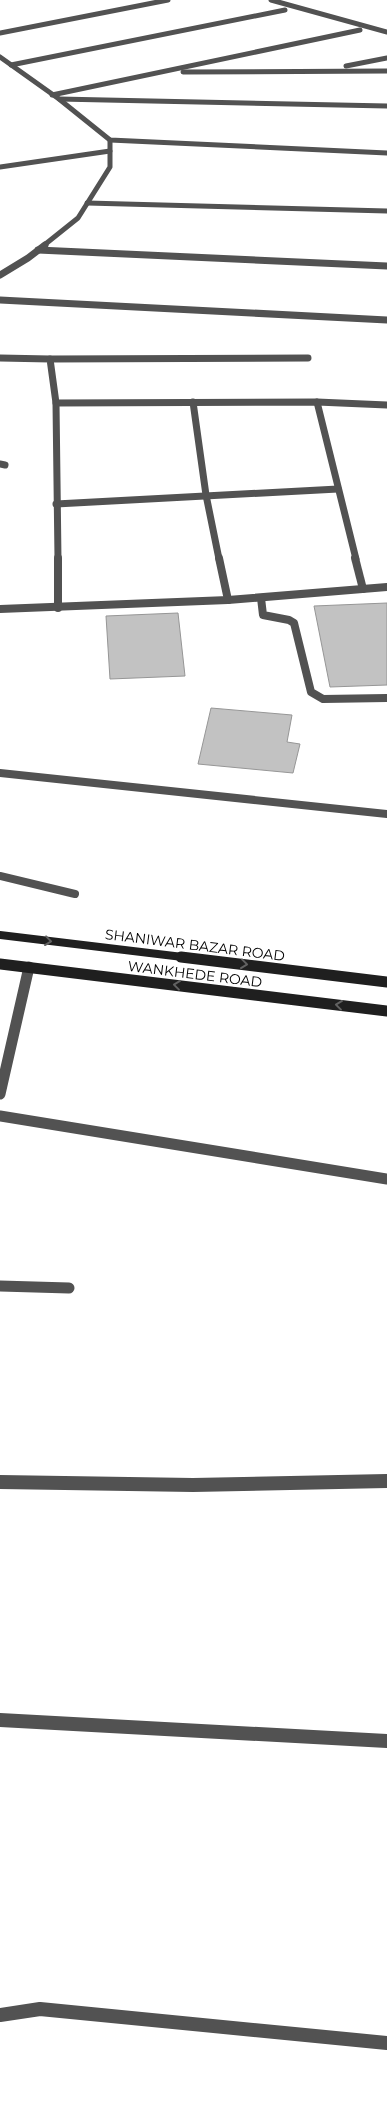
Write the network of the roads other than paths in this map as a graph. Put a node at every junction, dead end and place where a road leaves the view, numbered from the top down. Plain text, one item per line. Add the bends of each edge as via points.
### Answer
1 (168, 0) edge
2 (271, 0) edge
3 (285, 10) dead end
4 (360, 30) dead end
5 (387, 32) edge
6 (0, 33) edge
7 (0, 57) edge
8 (387, 58) edge
9 (11, 65) junction
10 (323, 71) junction
11 (387, 71) edge
12 (161, 72) junction
13 (51, 95) junction
14 (59, 99) junction
15 (387, 106) edge
16 (110, 140) junction
17 (110, 152) junction
18 (387, 153) edge
19 (0, 167) edge
20 (87, 203) junction
21 (387, 211) edge
22 (38, 250) junction
23 (387, 266) edge
24 (0, 275) edge
25 (0, 300) edge
26 (387, 320) edge
27 (0, 358) edge
28 (308, 358) dead end
29 (50, 359) junction
30 (193, 402) junction
31 (317, 402) junction
32 (56, 403) junction
33 (387, 405) edge
34 (338, 489) junction
35 (206, 495) junction
36 (56, 504) junction
37 (387, 587) edge
38 (362, 589) junction
39 (260, 598) junction
40 (228, 600) junction
41 (58, 608) junction
42 (0, 610) edge
43 (387, 698) edge
44 (0, 773) edge
45 (387, 814) edge
46 (0, 876) edge
47 (75, 894) dead end
48 (0, 935) edge
49 (0, 964) edge
50 (29, 967) junction
51 (387, 982) edge
52 (387, 1011) edge
53 (0, 1094) edge
54 (0, 1116) edge
55 (387, 1179) edge
56 (0, 1286) edge
57 (69, 1288) dead end
58 (387, 1481) edge
59 (0, 1482) edge
60 (0, 1720) edge
61 (387, 1741) edge
62 (0, 2015) edge
63 (387, 2042) edge

1 - 6 street
2 - 5 street
3 - 9 street
4 - 12 street
7 - 9 street
8 - 10 street
9 - 13 street
10 - 11 street
10 - 12 street
12 - 13 street
13 - 14 street
14 - 15 street
14 - 16 street
16 - 17 street
16 - 18 street
17 - 19 street
17 - 20 street via 110,167
20 - 21 street
20 - 22 street via 78,218
22 - 23 street
22 - 24 street
25 - 26 street
27 - 29 street
28 - 29 street
29 - 32 street
30 - 31 street
30 - 32 street
30 - 35 street
31 - 33 street
31 - 34 street
32 - 36 street
34 - 35 street
34 - 38 street
35 - 36 street
35 - 40 street
36 - 41 street
37 - 38 street
38 - 39 street
39 - 40 street
39 - 43 street via 264,615 294,623 311,692 315,696 323,699
40 - 41 street
41 - 42 street
44 - 45 street
46 - 47 street
48 -> 51 main road, SHANIWAR BAZAR ROAD
49 - 50 main road, WANKHEDE ROAD
52 -> 50 main road, WANKHEDE ROAD
50 - 53 street
54 - 55 street
56 - 57 street
58 - 59 street via 193,1485
60 - 61 street
62 - 63 street via 40,2009

